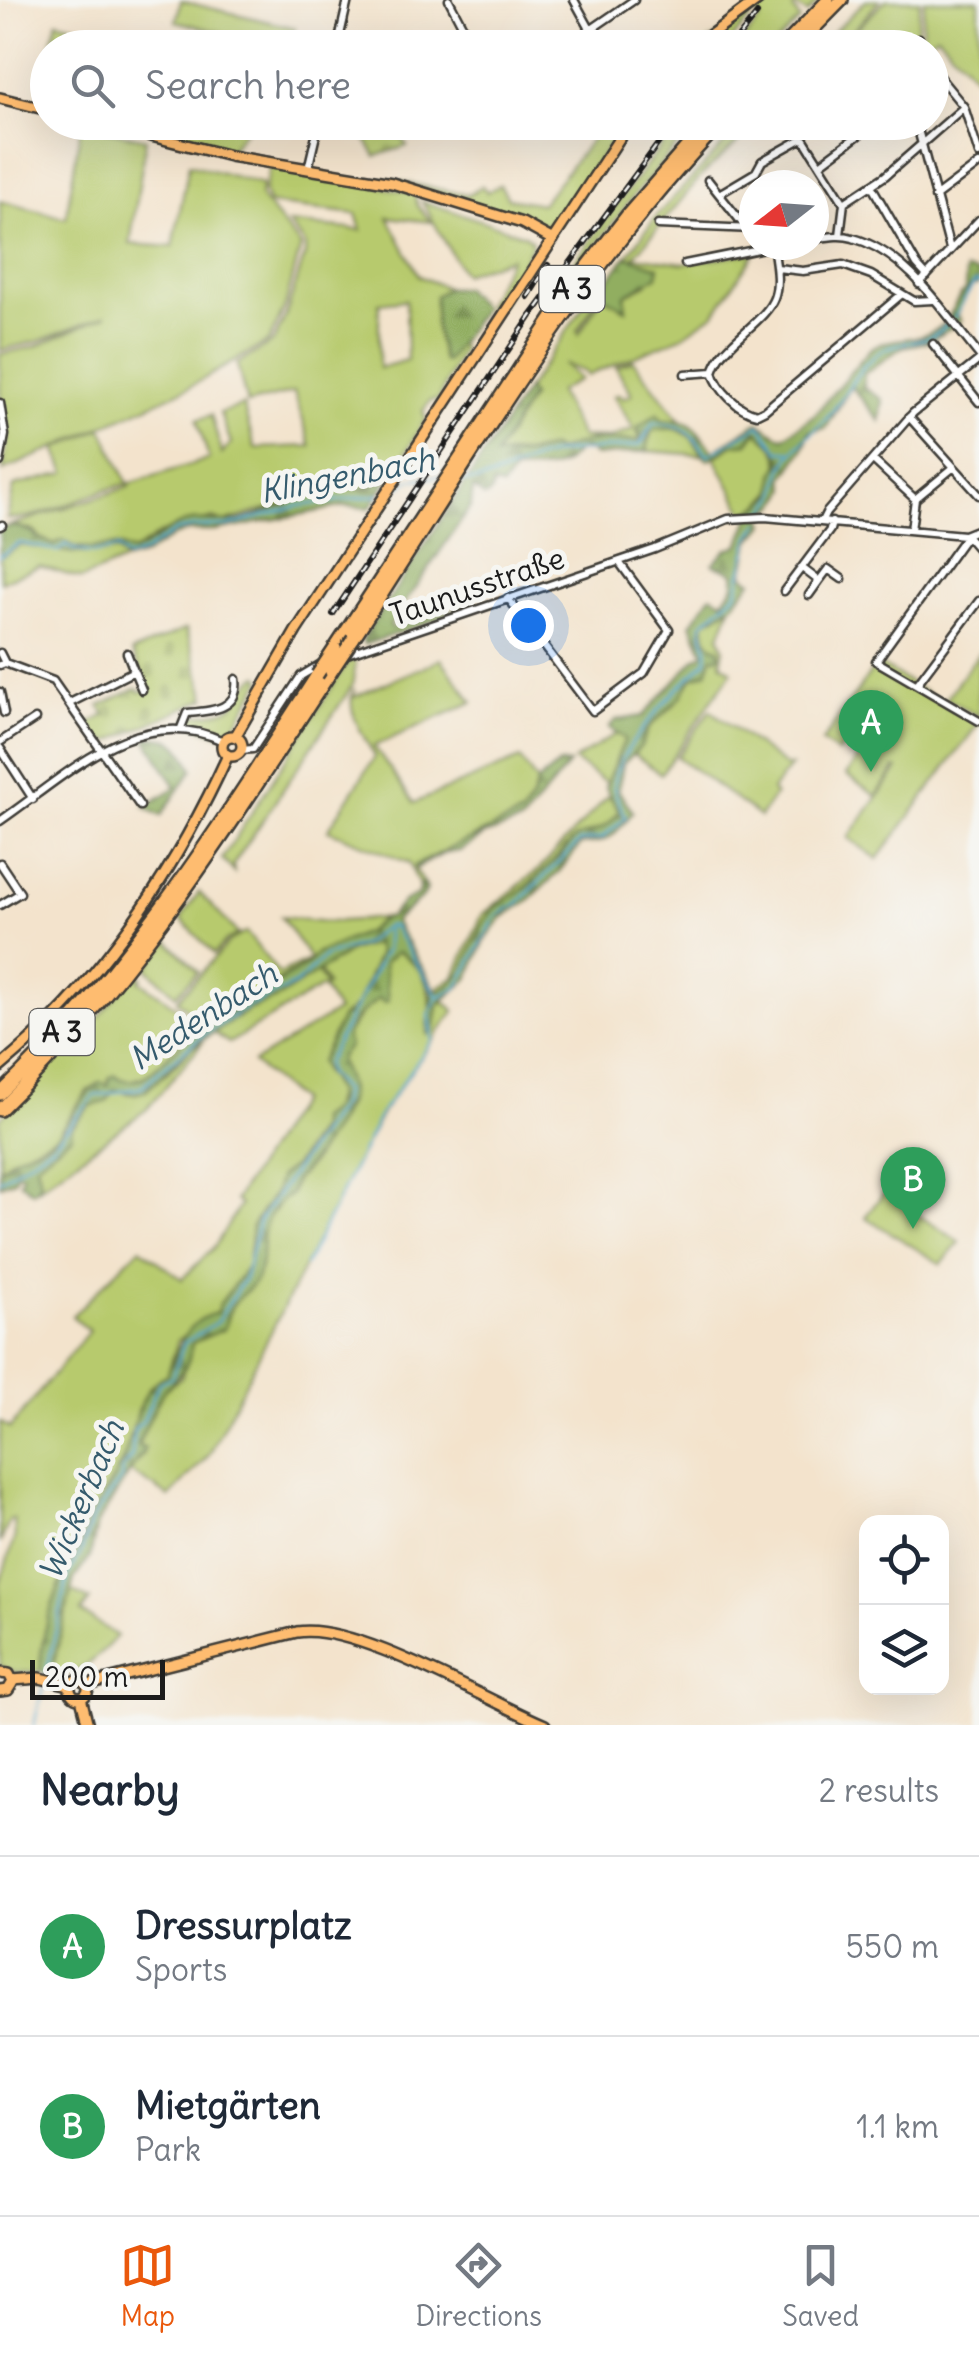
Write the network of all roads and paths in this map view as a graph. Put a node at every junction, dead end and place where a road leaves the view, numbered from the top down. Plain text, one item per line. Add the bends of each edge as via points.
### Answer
1 (348, 0) edge
2 (449, 0) edge
3 (574, 0) edge
4 (634, 0) edge
5 (758, 0) edge
6 (828, 0) edge
7 (842, 0) edge
8 (590, 29) joint
9 (341, 30) edge
10 (465, 30) edge
11 (717, 30) edge
12 (799, 30) edge
13 (813, 30) edge
14 (949, 89) edge
15 (0, 98) edge
16 (30, 106) edge
17 (964, 107) junction
18 (949, 120) edge
19 (167, 140) edge
20 (315, 140) edge
21 (618, 140) edge
22 (692, 140) edge
23 (706, 140) edge
24 (799, 140) edge
25 (804, 140) edge
26 (852, 140) edge
27 (920, 140) edge
28 (926, 140) edge
29 (921, 144) junction
30 (979, 154) edge
31 (820, 164) junction
32 (979, 164) edge
33 (308, 169) junction
34 (708, 180) dead end
35 (871, 185) junction
36 (720, 194) junction
37 (934, 197) junction
38 (844, 203) junction
39 (739, 216) edge
40 (979, 220) edge
41 (658, 226) dead end
42 (739, 229) edge
43 (840, 235) junction
44 (829, 236) edge
45 (553, 240) junction
46 (950, 249) junction
47 (739, 253) edge
48 (777, 260) edge
49 (685, 264) dead end
50 (777, 268) junction
51 (927, 276) junction
52 (919, 284) junction
53 (902, 294) junction
54 (933, 300) junction
55 (933, 344) dead end
56 (979, 358) edge
57 (713, 372) junction
58 (685, 374) dead end
59 (960, 376) junction
60 (979, 402) edge
61 (0, 403) edge
62 (909, 417) junction
63 (873, 460) junction
64 (0, 462) edge
65 (954, 467) junction
66 (453, 479) junction
67 (979, 496) edge
68 (915, 498) junction
69 (827, 522) junction
70 (979, 529) edge
71 (911, 530) junction
72 (967, 535) junction
73 (979, 550) edge
74 (619, 562) junction
75 (802, 568) junction
76 (842, 579) dead end
77 (819, 581) junction
78 (784, 592) dead end
79 (809, 595) dead end
80 (508, 598) junction
81 (979, 600) edge
82 (0, 652) edge
83 (127, 653) dead end
84 (3, 664) edge
85 (134, 672) junction
86 (236, 679) dead end
87 (916, 684) junction
88 (142, 690) dead end
89 (0, 692) edge
90 (70, 703) junction
91 (4, 713) dead end
92 (35, 719) dead end
93 (979, 721) edge
94 (181, 728) junction
95 (236, 737) junction
96 (224, 741) junction
97 (0, 745) edge
98 (101, 750) junction
99 (241, 750) junction
100 (228, 756) junction
101 (33, 798) junction
102 (140, 806) dead end
103 (0, 821) edge
104 (0, 863) edge
105 (0, 905) edge
106 (127, 964) junction
107 (0, 1067) edge
108 (0, 1094) edge
109 (0, 1110) edge
110 (0, 1673) edge
111 (12, 1680) junction
112 (70, 1685) junction
113 (88, 1685) junction
114 (0, 1691) edge
115 (81, 1698) junction
116 (88, 1725) edge
117 (545, 1725) edge

1 - 9 street
2 - 10 street
3 - 8 street
4 - 8 street
5 - 11 main road
6 - 12 highway
7 - 13 highway
14 - 17 street
15 - 16 main road
17 - 18 street
17 - 30 street
19 - 33 main road
20 - 33 street
21 - 45 main road
22 - 66 highway, A 3 via 580,276
23 - 66 highway, A 3 via 599,267
24 - 36 street
25 - 31 street
26 - 31 street
27 - 29 street
28 - 29 street
29 - 35 street
29 - 37 street
31 - 38 street
32 - 37 street
33 - 45 main road via 419,190 522,223
34 - 36 street
35 - 38 street
35 - 51 street
36 - 39 street
37 - 46 street
38 - 43 street
40 - 46 street
41 - 42 street
43 - 44 street
43 - 52 street via 883,251
45 - 95 main road via 269,674
46 - 51 street
47 - 49 street
48 - 50 street
50 - 53 street via 844,265
50 - 57 street via 774,302 722,354
51 - 52 street
52 - 54 street
53 - 54 street via 920,303
53 - 57 street via 758,414 741,408
54 - 56 street
55 - 59 street
56 - 59 street
57 - 58 street
59 - 60 street
59 - 62 street
61 - 64 street
62 - 63 street
62 - 65 street
63 - 68 street
63 - 69 street via 826,513
65 - 67 street
65 - 68 street
66 - 106 highway, A 3, bridge
66 - 106 highway, A 3, bridge via 176,907
68 - 71 street
69 - 71 street
69 - 74 street, Taunusstraße via 762,517 712,523
69 - 75 street via 830,530
70 - 72 street
71 - 72 street
72 - 73 street
72 - 87 street via 876,661
74 - 80 street, Taunusstraße
74 - 80 street via 669,630 644,673 593,712
75 - 77 street
75 - 78 street
76 - 77 street via 828,569
77 - 79 street
80 - 99 street, Taunusstraße via 310,668 256,746
81 - 87 street
82 - 84 street
83 - 85 street
84 - 90 street via 53,680
85 - 88 street
85 - 90 street
86 - 94 street via 233,701 187,713
87 - 93 street
89 - 91 street
90 - 98 street
92 - 97 street
94 - 96 street
94 - 98 street via 147,732
95 - 96 main road
95 - 99 main road
96 - 100 main road
97 - 101 street
98 - 101 street
98 - 102 street
99 - 100 main road
100 - 107 main road via 196,823 106,958 64,1009
101 - 103 street
104 - 105 street via 20,893
106 - 108 highway, A 3
106 - 109 highway, A 3 via 72,1036
110 - 111 main road
111 - 112 main road
111 - 114 main road
112 - 113 main road via 79,1679
112 - 115 main road
113 - 115 main road
113 - 117 main road via 322,1631 426,1668
115 - 116 main road

